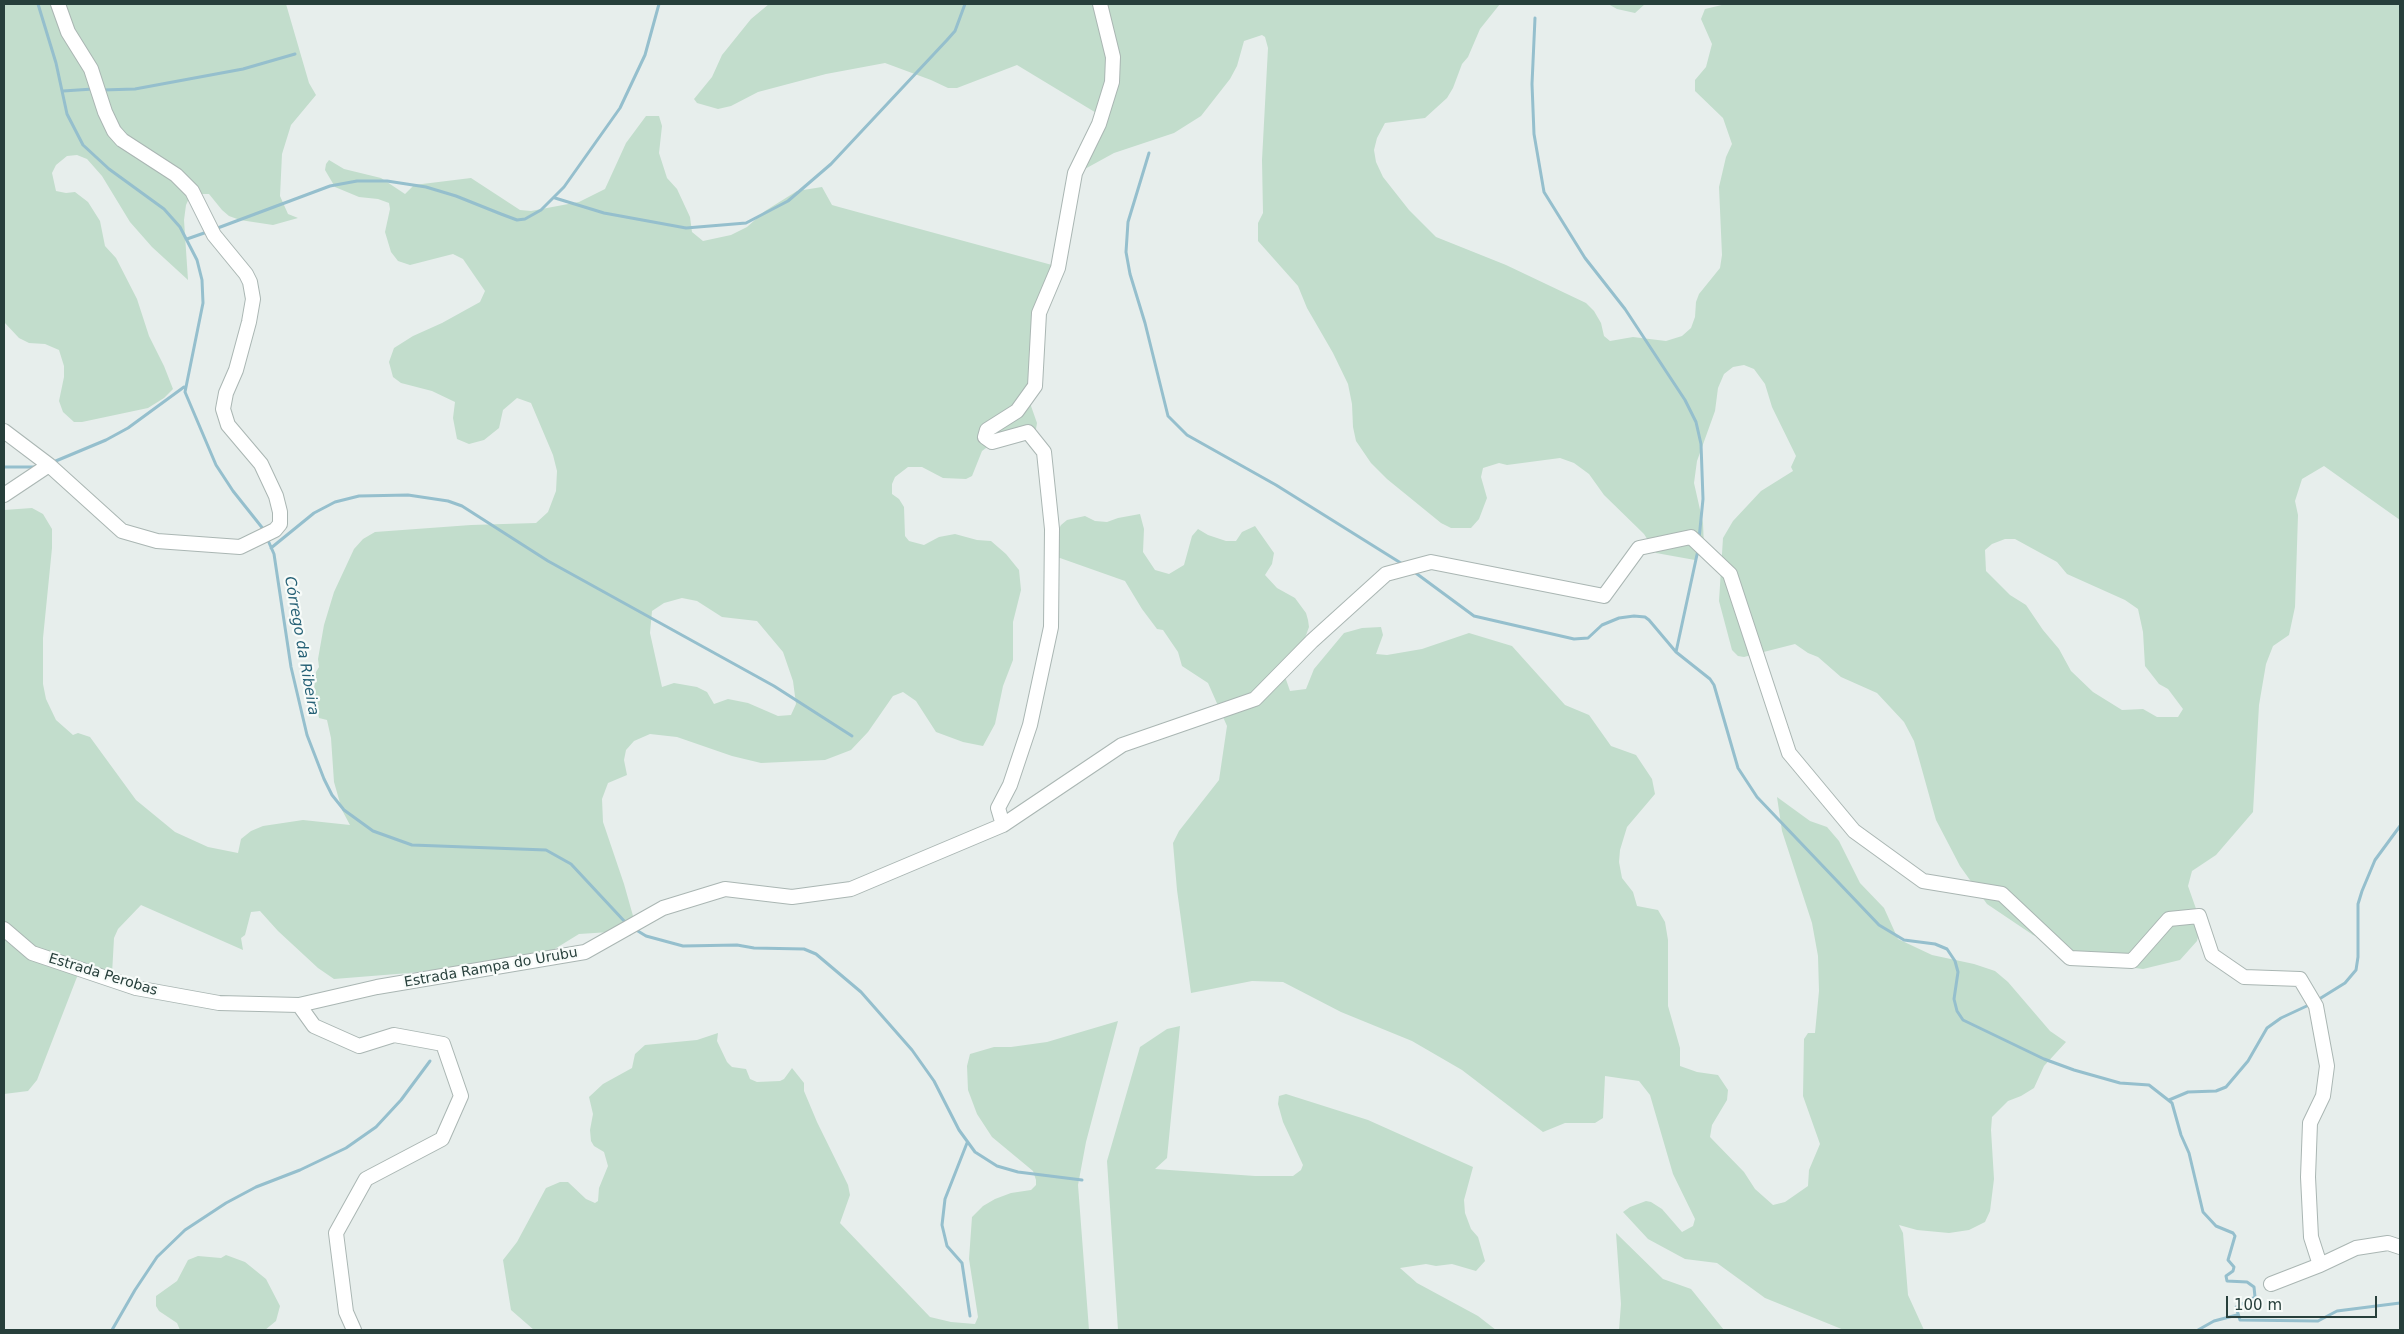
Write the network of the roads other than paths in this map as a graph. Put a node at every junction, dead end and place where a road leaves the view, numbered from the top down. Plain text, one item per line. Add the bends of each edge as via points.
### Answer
1 (58, 4) edge
2 (1100, 4) edge
3 (4, 431) edge
4 (49, 466) junction
5 (4, 495) edge
6 (1003, 825) junction
7 (4, 929) edge
8 (298, 1004) junction
9 (2400, 1247) edge
10 (2320, 1265) junction
11 (2271, 1284) dead end
12 (354, 1330) edge

1 - 4 street via 62,22 91,69 114,131 192,190 214,234 250,282 253,299 249,322 223,409 228,425 261,464 276,496 280,524 275,530 240,547 157,540 122,531
2 - 6 street via 1113,58 1112,82 1099,124 1075,173 1058,268 1039,313 1035,386 1017,411 987,430 986,437 992,442 1028,432 1044,452 1052,529 1051,627 1030,726 1010,785 998,808
3 - 4 street
4 - 5 street
6 - 8 street, Estrada Rampa do Urubu via 851,889 792,897 725,889 663,908 585,952 377,987
6 - 10 street, Estrada Rampa do Urubu via 1122,745 1255,699 1312,641 1386,574 1431,562 1604,596 1639,548 1691,537 1730,574 1789,753 1854,832 1922,881 2002,894 2070,958 2132,961 2169,919 2198,916 2212,955 2244,977 2300,979 2316,1006 2327,1066 2323,1096 2310,1123 2308,1177 2311,1236
7 - 8 street, Estrada Perobas via 32,954 136,988 219,1003
8 - 12 street via 314,1026 359,1046 394,1035 443,1044 461,1096 442,1139 366,1179 336,1233 346,1312
9 - 10 street via 2388,1243 2356,1248
10 - 11 street

